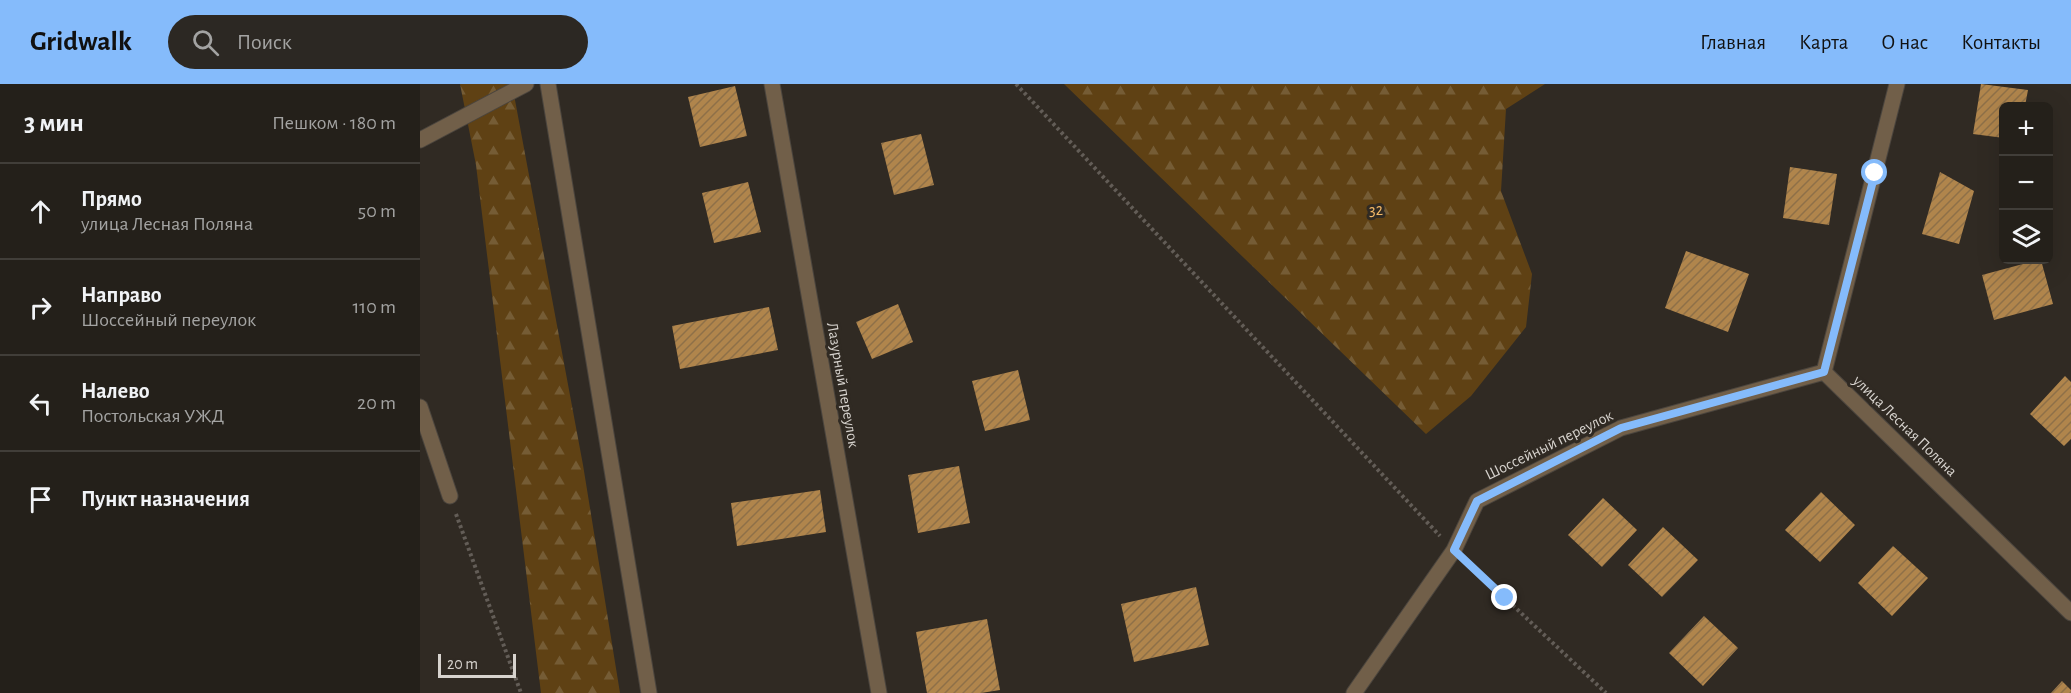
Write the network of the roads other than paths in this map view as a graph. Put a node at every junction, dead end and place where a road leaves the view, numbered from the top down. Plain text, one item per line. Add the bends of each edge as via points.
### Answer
1 (526, 84) edge
2 (548, 84) edge
3 (772, 84) edge
4 (1897, 84) edge
5 (420, 140) edge
6 (1824, 372) junction
7 (420, 406) edge
8 (450, 496) road end
9 (2071, 613) edge
10 (649, 693) edge
11 (879, 693) edge
12 (1354, 693) edge

1 - 5 street
2 - 10 street
3 - 11 street, Лазурный переулок
4 - 6 street
6 - 9 street, улица Лесная Поляна
6 - 12 street, Шоссейный переулок via 1621,428 1477,501 1454,550
7 - 8 street

